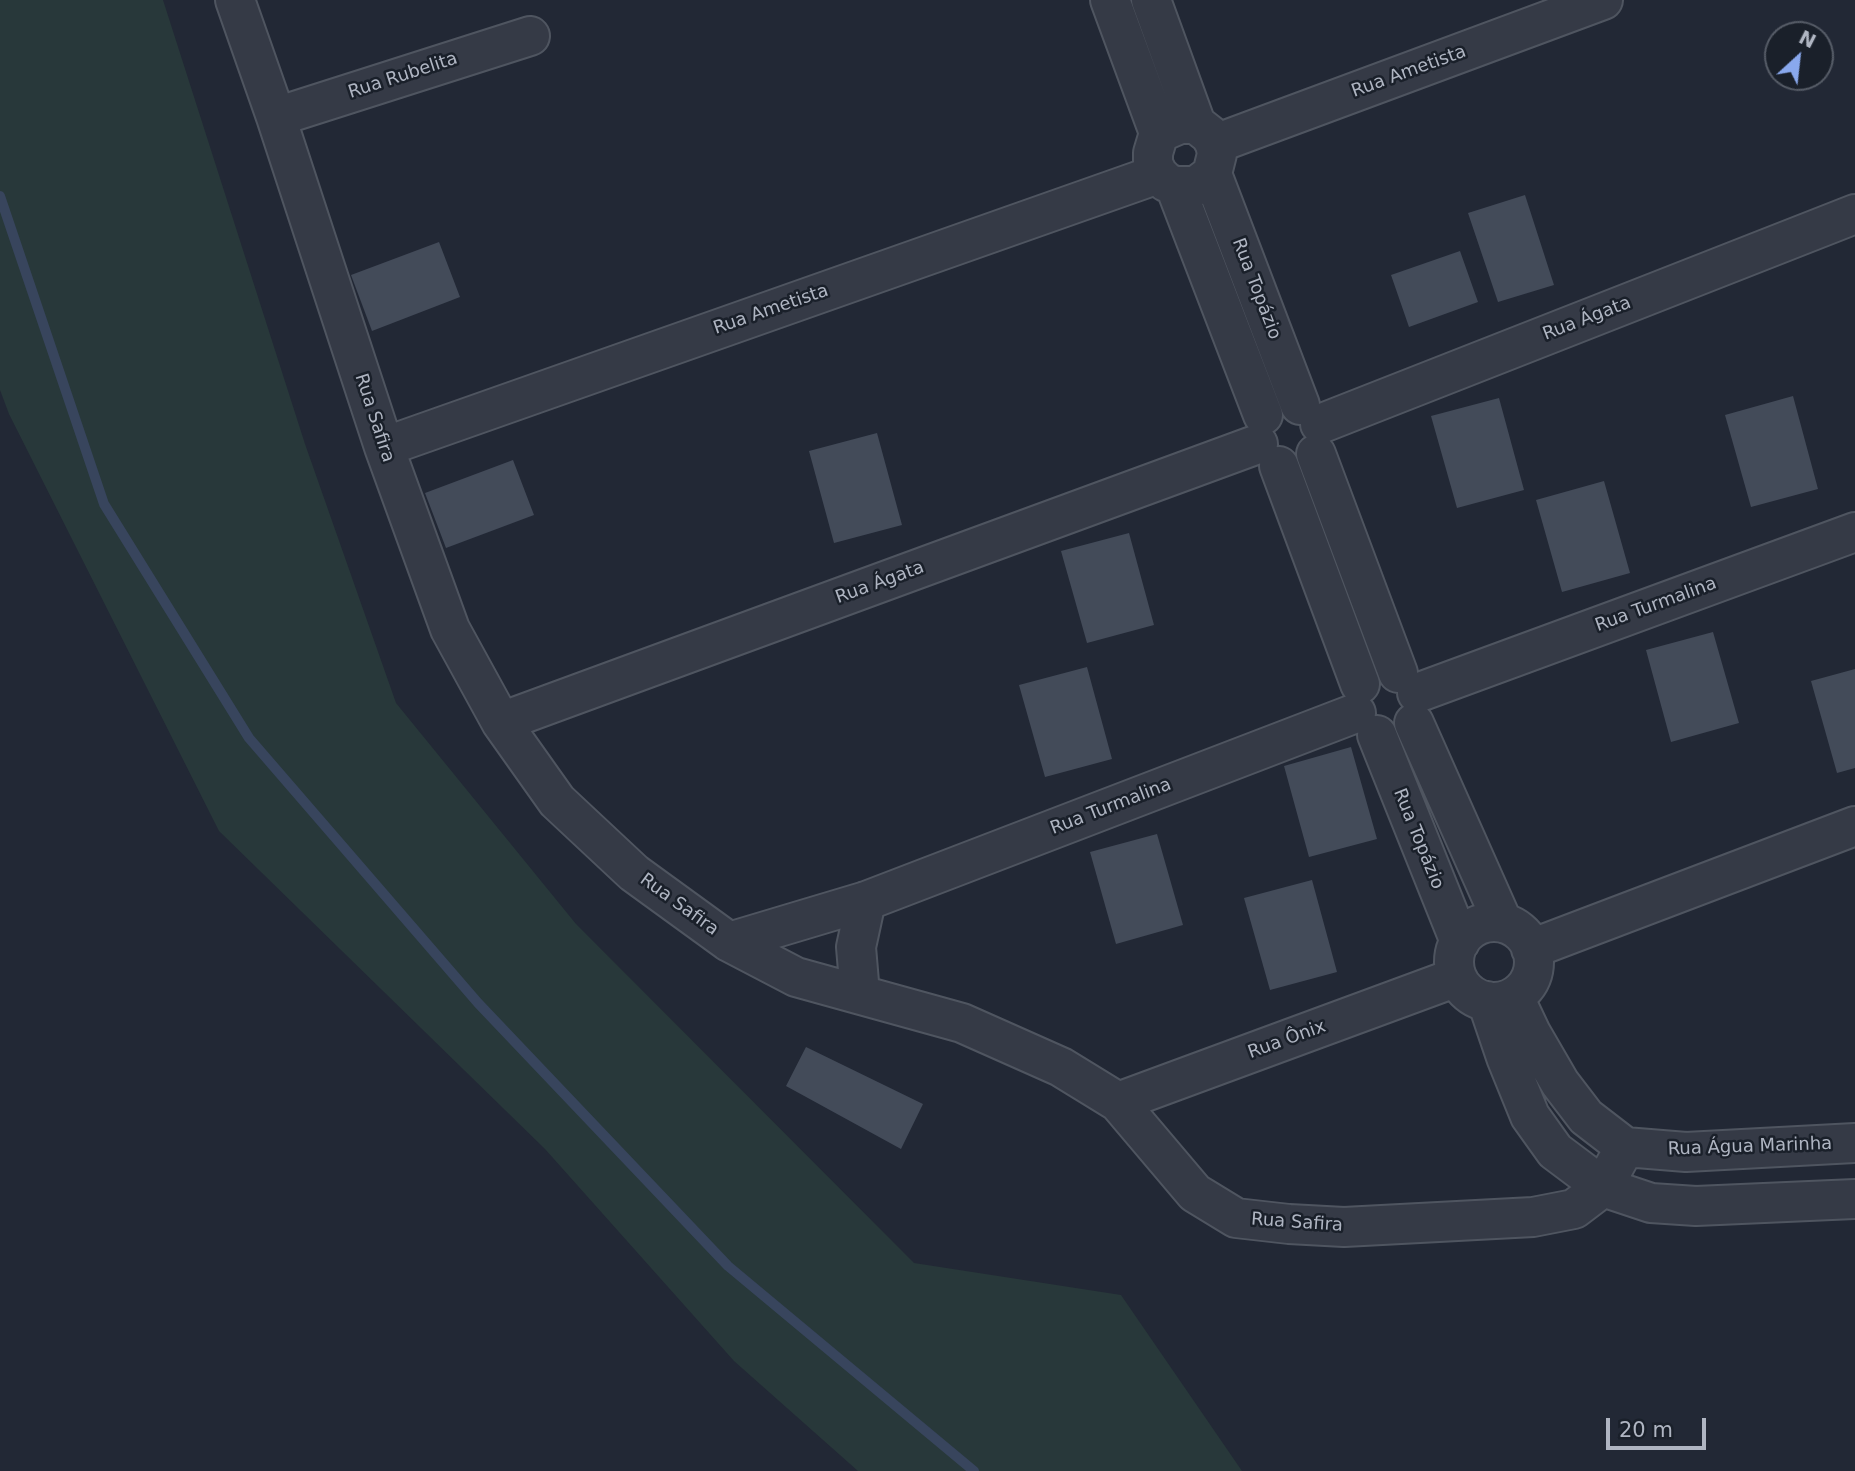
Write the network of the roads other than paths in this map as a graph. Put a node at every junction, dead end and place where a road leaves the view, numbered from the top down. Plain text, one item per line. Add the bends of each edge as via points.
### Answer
1 (235, 0) edge
2 (1110, 0) edge
3 (1151, 0) edge
4 (1603, 0) edge
5 (530, 36) dead end
6 (276, 117) junction
7 (1159, 133) junction
8 (1208, 148) junction
9 (1167, 180) junction
10 (1855, 214) edge
11 (1312, 427) junction
12 (1267, 442) junction
13 (384, 447) junction
14 (1855, 532) edge
15 (1410, 696) junction
16 (1365, 711) junction
17 (501, 722) junction
18 (1855, 826) edge
19 (866, 901) junction
20 (1503, 923) junction
21 (729, 942) junction
22 (1531, 949) junction
23 (1458, 960) junction
24 (860, 994) junction
25 (1500, 999) junction
26 (1118, 1102) junction
27 (1855, 1143) edge
28 (1625, 1147) junction
29 (1603, 1187) junction
30 (1855, 1199) edge

1 - 6 street, Rua Safira
2 - 7 street
3 - 8 street, Rua Topázio
4 - 8 street, Rua Ametista
5 - 6 street, Rua Rubelita
6 - 13 street, Rua Safira
7 - 8 street via 1180,124
7 - 9 street via 1153,164
8 - 9 street via 1196,186
8 - 11 street, Rua Topázio
9 - 12 street, Rua Topázio
9 - 13 street, Rua Ametista
10 - 11 street, Rua Ágata
11 - 12 street via 1285,404 1274,407
11 - 12 street via 1309,461 1300,466 1290,468
11 - 15 street, Rua Topázio
12 - 16 street, Rua Topázio
12 - 17 street, Rua Ágata
13 - 17 street, Rua Safira via 450,629
14 - 15 street, Rua Turmalina
15 - 16 street via 1398,735
15 - 16 street via 1382,672 1372,676
15 - 20 street, Rua Topázio
16 - 19 street, Rua Turmalina
16 - 23 street, Rua Topázio
17 - 21 street, Rua Safira via 557,801 634,873
18 - 22 street
19 - 21 street, Rua Turmalina
19 - 24 street via 856,947
20 - 22 street via 1524,937
20 - 23 street via 1467,932
21 - 24 street, Rua Safira via 796,977
22 - 25 street via 1534,962 1525,988
23 - 25 street via 1469,993
23 - 26 street, Rua Ônix
24 - 26 street, Rua Safira via 962,1023 1061,1067
25 - 28 street via 1531,1033 1586,1117
25 - 29 street via 1506,1057 1530,1116 1555,1151
26 - 29 street, Rua Safira via 1195,1193 1236,1218 1343,1227 1533,1217 1574,1209
27 - 28 street, Rua Água Marinha via 1686,1152
28 - 29 street
29 - 30 street via 1651,1203 1696,1206

